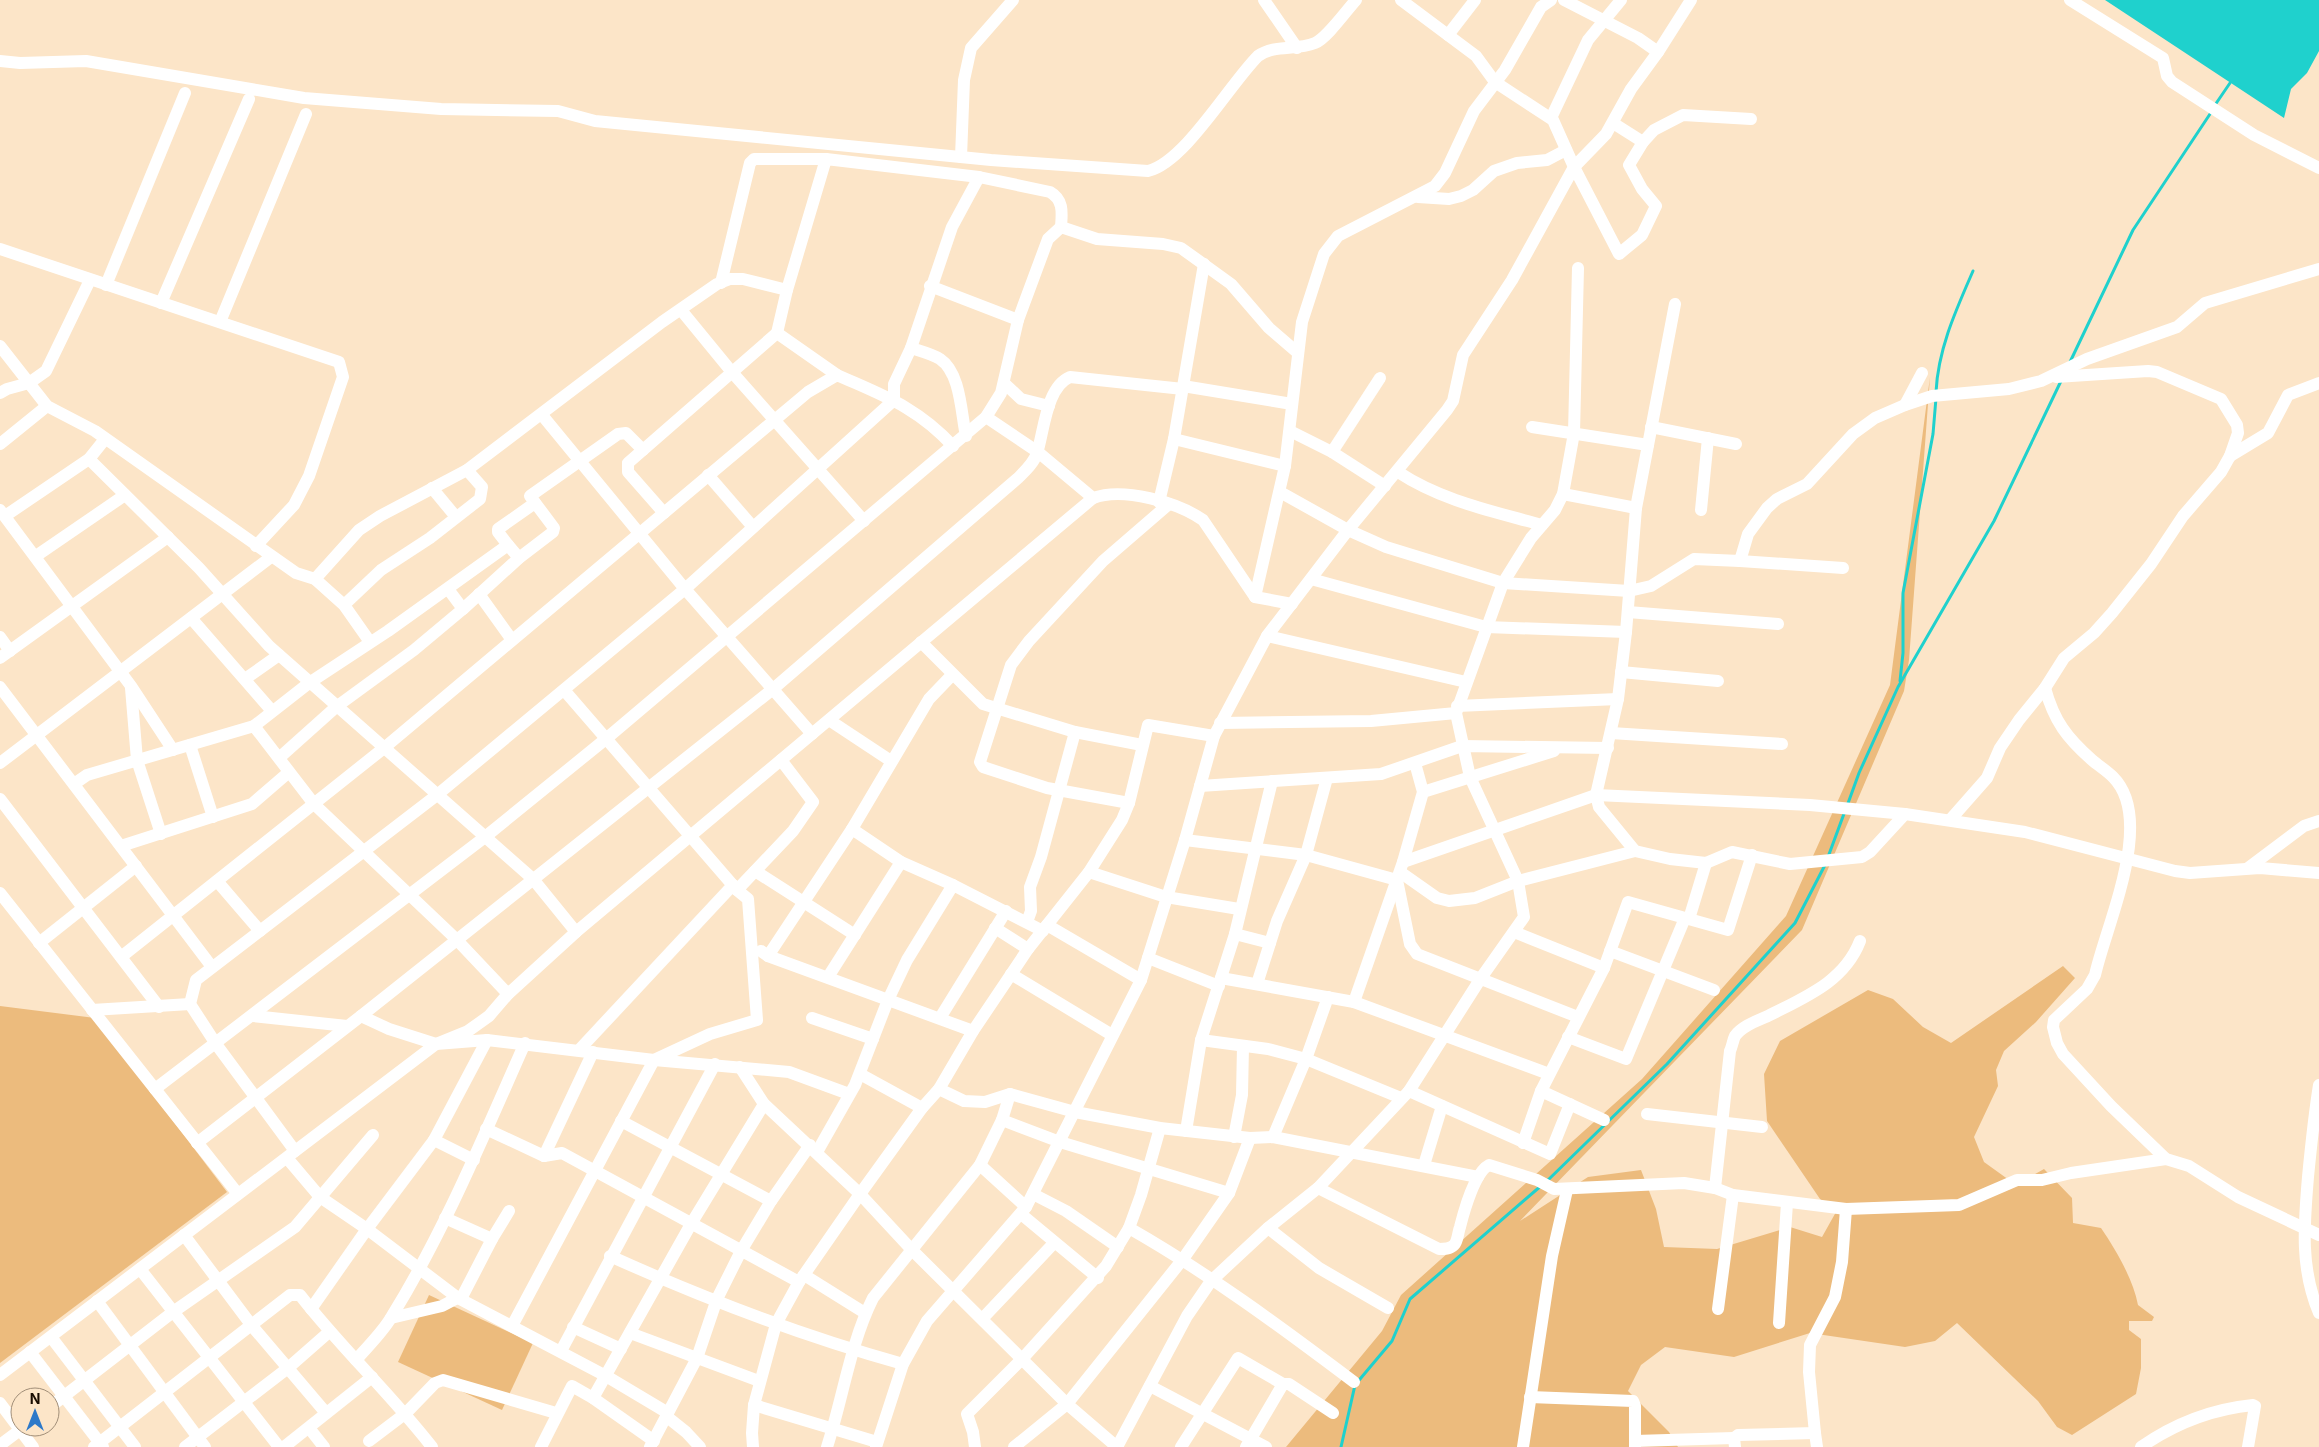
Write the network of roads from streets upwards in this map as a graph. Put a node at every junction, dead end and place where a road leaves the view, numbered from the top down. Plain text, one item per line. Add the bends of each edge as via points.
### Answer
1 (1013, 0) edge
2 (1264, 0) edge
3 (1356, 0) edge
4 (1401, 0) edge
5 (1475, 0) edge
6 (1551, 0) edge
7 (1564, 0) edge
8 (1620, 0) edge
9 (1691, 0) edge
10 (2070, 0) edge
11 (1605, 20) junction
12 (1448, 35) junction
13 (1297, 48) junction
14 (1658, 52) junction
15 (0, 61) edge
16 (1495, 82) junction
17 (185, 93) dead end
18 (249, 99) dead end
19 (306, 114) dead end
20 (1551, 118) junction
21 (1751, 119) dead end
22 (1613, 123) junction
23 (1643, 142) junction
24 (1566, 150) junction
25 (961, 157) junction
26 (826, 159) junction
27 (1574, 168) junction
28 (2319, 168) edge
29 (979, 178) junction
30 (1418, 196) junction
31 (1061, 227) junction
32 (0, 249) edge
33 (1204, 264) junction
34 (1578, 268) dead end
35 (2319, 269) edge
36 (90, 280) junction
37 (721, 283) junction
38 (106, 285) junction
39 (930, 286) junction
40 (787, 290) junction
41 (161, 303) junction
42 (1675, 304) dead end
43 (681, 310) junction
44 (1018, 320) junction
45 (220, 322) junction
46 (777, 333) junction
47 (0, 346) edge
48 (911, 348) junction
49 (1298, 353) junction
50 (731, 372) junction
51 (1922, 373) dead end
52 (837, 375) junction
53 (1380, 378) dead end
54 (2051, 378) junction
55 (29, 383) junction
56 (1004, 383) junction
57 (2319, 383) edge
58 (1183, 388) junction
59 (0, 393) edge
60 (894, 400) junction
61 (1292, 404) junction
62 (1905, 404) junction
63 (47, 406) junction
64 (1049, 406) junction
65 (542, 415) junction
66 (986, 418) junction
67 (774, 420) junction
68 (1532, 427) dead end
69 (1651, 427) junction
70 (1290, 431) junction
71 (1574, 433) junction
72 (966, 436) junction
73 (1708, 438) junction
74 (105, 439) junction
75 (1174, 439) junction
76 (0, 444) edge
77 (1736, 444) dead end
78 (1648, 445) junction
79 (953, 446) junction
80 (643, 450) junction
81 (1038, 452) junction
82 (1332, 452) junction
83 (2230, 456) junction
84 (89, 459) junction
85 (580, 462) junction
86 (1285, 466) junction
87 (818, 469) junction
88 (467, 470) junction
89 (1398, 472) junction
90 (708, 475) junction
91 (1385, 486) junction
92 (432, 488) junction
93 (1280, 492) junction
94 (1563, 494) junction
95 (125, 495) junction
96 (1093, 498) junction
97 (535, 503) junction
98 (1164, 503) junction
99 (1636, 508) junction
100 (1701, 510) dead end
101 (2, 513) edge
102 (664, 513) junction
103 (456, 517) junction
104 (864, 521) junction
105 (1542, 525) junction
106 (754, 527) junction
107 (1348, 530) junction
108 (638, 534) junction
109 (168, 537) junction
110 (508, 544) junction
111 (256, 546) junction
112 (36, 556) junction
113 (271, 557) junction
114 (520, 558) junction
115 (1740, 561) junction
116 (1843, 568) dead end
117 (315, 579) junction
118 (1311, 580) junction
119 (1503, 583) junction
120 (448, 589) junction
121 (685, 590) junction
122 (1629, 591) junction
123 (479, 594) junction
124 (221, 595) junction
125 (1255, 597) junction
126 (344, 604) junction
127 (1292, 604) junction
128 (74, 607) junction
129 (463, 609) junction
130 (1628, 612) junction
131 (191, 618) junction
132 (1778, 624) dead end
133 (1486, 627) junction
134 (1626, 632) junction
135 (726, 636) junction
136 (1267, 636) junction
137 (0, 638) edge
138 (512, 640) junction
139 (370, 642) junction
140 (921, 642) junction
141 (5, 654) edge
142 (279, 655) junction
143 (120, 672) junction
144 (1621, 672) junction
145 (952, 675) junction
146 (245, 679) junction
147 (1718, 681) dead end
148 (1466, 682) junction
149 (309, 683) junction
150 (130, 686) junction
151 (0, 687) edge
152 (2045, 688) junction
153 (773, 689) junction
154 (564, 690) junction
155 (1618, 699) junction
156 (336, 707) junction
157 (1456, 709) junction
158 (998, 710) junction
159 (272, 711) junction
160 (829, 720) junction
161 (1220, 723) junction
162 (254, 726) junction
163 (1075, 732) junction
164 (812, 734) junction
165 (1611, 734) junction
166 (36, 735) junction
167 (1214, 736) junction
168 (607, 738) junction
169 (1782, 744) dead end
170 (190, 745) junction
171 (1142, 745) junction
172 (1462, 746) junction
173 (1567, 747) junction
174 (384, 748) junction
175 (1608, 748) junction
176 (173, 750) junction
177 (279, 758) junction
178 (136, 760) junction
179 (780, 760) junction
180 (891, 761) junction
181 (0, 763) edge
182 (1415, 763) junction
183 (289, 772) junction
184 (1470, 777) junction
185 (1327, 778) junction
186 (1272, 781) junction
187 (74, 784) junction
188 (1200, 786) junction
189 (648, 788) junction
190 (1059, 790) junction
191 (1423, 792) junction
192 (437, 795) junction
193 (1596, 795) junction
194 (0, 799) edge
195 (314, 804) junction
196 (1130, 804) junction
197 (1905, 814) junction
198 (213, 817) junction
199 (1950, 820) junction
200 (2319, 821) edge
201 (852, 829) junction
202 (1495, 830) junction
203 (161, 834) junction
204 (690, 836) junction
205 (485, 837) junction
206 (1185, 840) junction
207 (121, 846) junction
208 (1257, 850) junction
209 (1635, 851) junction
210 (363, 852) junction
211 (1306, 855) junction
212 (1752, 855) junction
213 (2126, 858) junction
214 (902, 862) junction
215 (1706, 863) junction
216 (136, 866) junction
217 (2248, 868) junction
218 (755, 871) junction
219 (1400, 871) junction
220 (1090, 872) junction
221 (2319, 873) edge
222 (533, 879) junction
223 (217, 881) junction
224 (1518, 881) junction
225 (953, 885) junction
226 (735, 887) junction
227 (0, 893) edge
228 (411, 896) junction
229 (1166, 896) junction
230 (804, 904) junction
231 (83, 908) junction
232 (1240, 909) junction
233 (1006, 911) junction
234 (174, 916) junction
235 (1687, 919) junction
236 (1027, 922) junction
237 (996, 928) junction
238 (1045, 928) junction
239 (260, 931) junction
240 (576, 932) junction
241 (1514, 932) junction
242 (1234, 934) junction
243 (855, 935) junction
244 (456, 939) junction
245 (1860, 941) dead end
246 (39, 943) junction
247 (1270, 943) junction
248 (751, 944) junction
249 (1028, 949) junction
250 (1610, 951) junction
251 (121, 956) junction
252 (768, 956) junction
253 (1148, 958) junction
254 (212, 967) junction
255 (1604, 968) junction
256 (1663, 971) junction
257 (1012, 974) junction
258 (828, 977) junction
259 (1481, 978) junction
260 (1140, 980) junction
261 (1220, 982) junction
262 (1257, 984) junction
263 (1714, 990) dead end
264 (508, 994) junction
265 (1328, 998) junction
266 (888, 1000) junction
267 (1354, 1002) junction
268 (190, 1004) junction
269 (160, 1007) junction
270 (92, 1010) junction
271 (253, 1016) junction
272 (362, 1016) junction
273 (1578, 1017) junction
274 (812, 1018) dead end
275 (940, 1018) junction
276 (347, 1026) junction
277 (973, 1031) junction
278 (1112, 1035) junction
279 (1445, 1035) junction
280 (1568, 1037) junction
281 (873, 1039) junction
282 (488, 1040) junction
283 (1201, 1040) junction
284 (216, 1044) junction
285 (436, 1044) junction
286 (525, 1044) junction
287 (1243, 1046) junction
288 (579, 1050) junction
289 (593, 1052) junction
290 (1306, 1059) junction
291 (654, 1060) junction
292 (715, 1064) junction
293 (740, 1067) junction
294 (860, 1074) junction
295 (1549, 1074) junction
296 (2319, 1085) edge
297 (155, 1089) junction
298 (939, 1089) junction
299 (1541, 1091) junction
300 (849, 1094) junction
301 (1010, 1094) junction
302 (1405, 1095) junction
303 (256, 1097) junction
304 (764, 1104) junction
305 (1570, 1104) junction
306 (1442, 1106) junction
307 (922, 1108) junction
308 (1075, 1112) junction
309 (1647, 1114) dead end
310 (1002, 1120) junction
311 (1604, 1120) dead end
312 (621, 1121) junction
313 (1722, 1122) junction
314 (1762, 1127) dead end
315 (1160, 1128) junction
316 (486, 1129) junction
317 (1186, 1131) junction
318 (373, 1135) dead end
319 (1234, 1136) junction
320 (1273, 1137) junction
321 (1250, 1138) junction
322 (434, 1140) junction
323 (1060, 1142) junction
324 (198, 1143) junction
325 (1523, 1143) junction
326 (671, 1147) junction
327 (814, 1149) junction
328 (1354, 1152) junction
329 (291, 1154) junction
330 (544, 1156) junction
331 (2166, 1159) junction
332 (474, 1160) junction
333 (980, 1165) junction
334 (1424, 1165) junction
335 (1148, 1168) junction
336 (594, 1171) junction
337 (721, 1174) junction
338 (1478, 1177) junction
339 (1318, 1188) junction
340 (1715, 1188) junction
341 (1560, 1190) junction
342 (1229, 1193) junction
343 (238, 1194) junction
344 (860, 1194) junction
345 (1033, 1194) junction
346 (1733, 1195) junction
347 (320, 1197) junction
348 (643, 1197) junction
349 (771, 1201) junction
350 (1787, 1203) junction
351 (1846, 1209) junction
352 (1023, 1210) junction
353 (509, 1211) dead end
354 (445, 1218) junction
355 (691, 1224) junction
356 (1129, 1228) junction
357 (1268, 1228) junction
358 (367, 1229) junction
359 (2304, 1230) junction
360 (184, 1235) junction
361 (2319, 1236) edge
362 (492, 1239) junction
363 (1054, 1243) junction
364 (1118, 1247) junction
365 (912, 1249) junction
366 (741, 1251) junction
367 (610, 1256) junction
368 (1183, 1259) junction
369 (140, 1269) junction
370 (418, 1269) junction
371 (1098, 1278) junction
372 (660, 1279) junction
373 (802, 1279) junction
374 (220, 1280) junction
375 (1211, 1281) junction
376 (955, 1290) junction
377 (458, 1298) junction
378 (717, 1299) junction
379 (97, 1301) junction
380 (1388, 1308) dead end
381 (311, 1309) junction
382 (1718, 1309) dead end
383 (173, 1312) junction
384 (865, 1312) junction
385 (2319, 1313) edge
386 (391, 1318) junction
387 (983, 1318) junction
388 (1779, 1323) dead end
389 (776, 1324) junction
390 (252, 1326) junction
391 (512, 1326) junction
392 (573, 1327) junction
393 (330, 1332) junction
394 (630, 1333) junction
395 (51, 1336) junction
396 (130, 1346) junction
397 (621, 1349) junction
398 (853, 1350) junction
399 (561, 1351) junction
400 (30, 1352) junction
401 (697, 1358) junction
402 (1022, 1358) junction
403 (208, 1359) junction
404 (356, 1360) junction
405 (904, 1364) junction
406 (288, 1368) junction
407 (0, 1375) edge
408 (606, 1376) junction
409 (372, 1377) junction
410 (84, 1380) junction
411 (759, 1381) junction
412 (1354, 1382) dead end
413 (1282, 1384) junction
414 (1150, 1386) junction
415 (164, 1393) junction
416 (64, 1396) junction
417 (1530, 1397) junction
418 (593, 1398) junction
419 (60, 1399) edge
420 (243, 1402) junction
421 (0, 1403) edge
422 (1067, 1404) junction
423 (754, 1405) junction
424 (326, 1413) junction
425 (406, 1413) junction
426 (556, 1413) junction
427 (1333, 1413) dead end
428 (10, 1414) edge
429 (1202, 1414) junction
430 (667, 1415) junction
431 (120, 1427) junction
432 (309, 1428) junction
433 (834, 1428) junction
434 (1815, 1433) junction
435 (10, 1437) edge
436 (369, 1441) dead end
437 (201, 1442) edge
438 (1734, 1442) edge
439 (1249, 1443) edge
440 (652, 1444) edge
441 (877, 1444) edge
442 (1635, 1444) edge
443 (0, 1445) edge
444 (99, 1446) edge
445 (135, 1447) edge
446 (185, 1447) edge
447 (279, 1447) edge
448 (284, 1447) edge
449 (324, 1447) edge
450 (432, 1447) edge
451 (542, 1447) edge
452 (700, 1447) edge
453 (753, 1447) edge
454 (827, 1447) edge
455 (975, 1447) edge
456 (1014, 1447) edge
457 (1117, 1447) edge
458 (1181, 1447) edge
459 (1266, 1447) edge
460 (1523, 1447) edge
461 (1817, 1447) edge
462 (2141, 1447) edge
463 (2248, 1447) edge

1 - 25 street via 971,48 964,80
2 - 13 street
3 - 13 street via 1319,40
4 - 12 street
5 - 12 street
6 - 16 street via 1541,7 1506,70
7 - 11 street
8 - 11 street
9 - 14 street
10 - 28 street via 2163,58 2167,76 2172,82 2254,135
11 - 14 street
11 - 20 street via 1588,40
12 - 16 street via 1476,56
13 - 25 street via 1272,48 1258,56 1180,153 1156,169
14 - 22 street via 1631,89
15 - 25 street via 86,62 304,98 441,109 558,111 595,122
16 - 20 street
16 - 30 street via 1474,112 1442,178 1431,191
17 - 38 street
18 - 41 street
19 - 45 street
20 - 24 street
21 - 23 street via 1683,115 1654,130
22 - 23 street
22 - 27 street
23 - 27 street via 1629,164 1642,189 1656,206 1642,235 1619,254
24 - 27 street
24 - 30 street via 1547,160 1517,163 1494,171 1461,196 1449,199
26 - 29 street
26 - 37 street via 754,159 750,163
26 - 40 street
27 - 89 street via 1512,280 1462,355 1451,405
29 - 31 street via 1052,193 1062,206
29 - 39 street via 952,227
30 - 49 street via 1338,236 1329,246 1306,307
31 - 33 street via 1097,239 1173,246 1189,252
31 - 44 street via 1048,238
32 - 36 street
33 - 49 street via 1240,294 1269,328
33 - 58 street
34 - 71 street
35 - 54 street via 2205,303 2177,326 2087,359
36 - 38 street
36 - 55 street via 46,371
37 - 40 street via 743,279
37 - 43 street
38 - 41 street
39 - 44 street
39 - 48 street
40 - 46 street
41 - 45 street
42 - 69 street
43 - 50 street
43 - 65 street
44 - 56 street
45 - 111 street via 339,362 343,377 309,476 294,505
46 - 50 street
46 - 52 street
47 - 55 street
48 - 60 street via 894,384
48 - 72 street via 936,358 948,368 956,384
49 - 61 street
50 - 67 street
50 - 80 street
51 - 62 street
52 - 60 street
52 - 67 street via 808,392
53 - 82 street
54 - 62 street via 2022,387 1932,396
54 - 83 street via 2148,371 2212,394 2220,399 2237,425 2238,433
55 - 59 street
55 - 63 street
56 - 64 street via 1024,400
56 - 66 street via 997,403
57 - 83 street via 2288,396 2268,433
58 - 61 street
58 - 64 street via 1070,377 1059,385
58 - 75 street
60 - 79 street via 931,423
60 - 87 street
61 - 70 street
62 - 115 street via 1865,424 1807,484 1777,499 1748,534
63 - 74 street
63 - 76 street
64 - 81 street
65 - 85 street
65 - 88 street
66 - 72 street
66 - 81 street
67 - 87 street
67 - 90 street
68 - 71 street
69 - 73 street
69 - 78 street
70 - 82 street
70 - 86 street
71 - 78 street
71 - 94 street
72 - 79 street
73 - 77 street
73 - 100 street
74 - 84 street
74 - 111 street
75 - 86 street
75 - 98 street
78 - 99 street
79 - 104 street
80 - 85 street via 626,433 622,433
80 - 102 street via 628,463 628,472
81 - 96 street
81 - 153 street via 1018,478
82 - 91 street
83 - 152 street via 2221,472 2182,516 2112,614 2064,658
84 - 95 street
84 - 101 street
85 - 97 street via 530,496
85 - 108 street
86 - 93 street
87 - 104 street
87 - 106 street
88 - 92 street
88 - 103 street via 482,488 482,494
89 - 91 street
89 - 105 street via 1455,500
90 - 102 street
90 - 106 street
91 - 107 street
92 - 103 street
92 - 117 street via 359,530
93 - 107 street
93 - 125 street
94 - 99 street
94 - 105 street
95 - 109 street
95 - 112 street
96 - 98 street via 1119,493
96 - 140 street
97 - 110 street via 498,529
97 - 114 street via 554,530
98 - 125 street via 1203,520
98 - 158 street via 1103,561 1029,640 1008,669
99 - 122 street
101 - 112 street
102 - 108 street
103 - 126 street via 381,570
104 - 135 street
105 - 119 street
106 - 121 street
107 - 118 street
107 - 119 street via 1386,547
108 - 121 street
108 - 138 street
109 - 124 street
109 - 128 street
110 - 114 street
110 - 120 street
111 - 113 street
112 - 128 street
113 - 117 street via 296,573
113 - 124 street
114 - 123 street
115 - 116 street
115 - 122 street via 1694,559 1656,583
117 - 126 street
118 - 127 street
118 - 133 street
119 - 122 street
119 - 133 street
120 - 129 street
120 - 139 street
121 - 135 street
121 - 154 street
122 - 130 street
123 - 129 street
123 - 138 street
124 - 131 street
124 - 142 street
125 - 127 street
126 - 139 street
127 - 136 street
128 - 141 street
128 - 143 street
129 - 156 street via 414,650
130 - 132 street
130 - 134 street
131 - 143 street
131 - 146 street
133 - 134 street
133 - 148 street
134 - 144 street
135 - 153 street
135 - 168 street
136 - 148 street
136 - 161 street
137 - 141 street
138 - 174 street
139 - 149 street
140 - 145 street
140 - 160 street
142 - 146 street
142 - 149 street
143 - 150 street
143 - 166 street
144 - 147 street
144 - 155 street
145 - 158 street via 982,704
145 - 180 street via 929,699
146 - 159 street
148 - 157 street
149 - 156 street
149 - 159 street
150 - 176 street
150 - 178 street
151 - 166 street
152 - 199 street via 2000,748 1987,778
152 - 213 street via 2052,713 2063,732 2114,778 2124,792 2130,822
153 - 164 street
153 - 189 street
154 - 168 street
154 - 192 street
155 - 157 street
155 - 165 street
156 - 174 street
156 - 177 street
157 - 161 street via 1372,720
157 - 172 street
158 - 163 street
158 - 190 street via 980,765 1038,786
159 - 162 street
160 - 164 street
160 - 180 street
161 - 167 street
162 - 170 street
162 - 177 street
163 - 171 street
163 - 190 street
164 - 179 street
165 - 169 street
165 - 175 street
166 - 181 street
166 - 187 street
167 - 171 street via 1150,724
167 - 188 street
168 - 189 street
168 - 205 street
170 - 176 street
170 - 198 street
171 - 196 street
172 - 173 street
172 - 182 street
172 - 184 street
173 - 175 street
173 - 184 street
174 - 192 street
174 - 195 street
175 - 193 street
176 - 178 street
177 - 183 street
178 - 187 street via 87,775
178 - 203 street
179 - 204 street
179 - 218 street via 812,802 793,831
180 - 201 street
182 - 185 street via 1381,774
182 - 191 street
183 - 195 street
183 - 198 street via 252,804
184 - 191 street
184 - 202 street
185 - 186 street
185 - 211 street
186 - 188 street
186 - 208 street
187 - 207 street
188 - 206 street
189 - 204 street
189 - 222 street
190 - 196 street
190 - 236 street via 1030,887 1031,911
191 - 219 street
192 - 205 street
192 - 210 street
193 - 197 street via 1801,804
193 - 202 street
193 - 209 street via 1603,814
194 - 231 street
195 - 210 street
195 - 223 street
196 - 220 street
197 - 199 street
197 - 212 street via 1862,857 1795,864
198 - 203 street
199 - 213 street via 2025,832
200 - 217 street via 2304,826
201 - 214 street
201 - 230 street
202 - 219 street
202 - 224 street
203 - 207 street
204 - 226 street
204 - 240 street
205 - 222 street
205 - 228 street
206 - 208 street
206 - 229 street
207 - 216 street
208 - 211 street
208 - 232 street
209 - 215 street
209 - 224 street
210 - 228 street
210 - 239 street
211 - 219 street
211 - 247 street
212 - 215 street via 1732,852
212 - 235 street via 1728,930
213 - 217 street via 2182,872
213 - 331 street via 2093,981 2054,1020 2053,1027 2063,1054
214 - 225 street
214 - 243 street
215 - 235 street
216 - 231 street
216 - 234 street
217 - 221 street
218 - 226 street
218 - 230 street
219 - 224 street via 1437,898 1449,901 1482,896
219 - 259 street via 1412,949 1421,957
219 - 267 street
220 - 229 street
220 - 238 street
222 - 240 street
222 - 244 street
223 - 234 street
223 - 239 street
224 - 241 street via 1524,917
225 - 233 street
225 - 266 street via 911,952
226 - 248 street via 748,899
226 - 288 street
227 - 246 street
228 - 244 street
228 - 271 street
229 - 232 street
229 - 253 street
230 - 243 street
230 - 252 street
231 - 246 street
231 - 251 street
232 - 242 street
233 - 236 street
233 - 237 street
234 - 251 street
234 - 254 street
235 - 250 street via 1628,902
235 - 256 street
236 - 238 street
237 - 249 street
237 - 275 street
238 - 249 street
238 - 260 street
239 - 254 street
240 - 264 street
241 - 255 street
241 - 259 street
242 - 247 street
242 - 261 street
243 - 258 street
244 - 264 street
244 - 272 street
245 - 313 street via 1852,960 1833,979 1735,1036 1730,1051
246 - 270 street
247 - 262 street
248 - 252 street
248 - 291 street via 757,1020 710,1034
249 - 257 street
250 - 255 street
250 - 256 street
251 - 269 street
252 - 258 street
253 - 260 street
253 - 261 street
254 - 268 street via 196,980
255 - 273 street
256 - 263 street
256 - 280 street via 1626,1059
257 - 277 street
257 - 278 street
258 - 266 street
259 - 273 street
259 - 279 street
260 - 278 street
261 - 262 street
261 - 283 street
262 - 265 street
264 - 285 street via 489,1016 475,1026
265 - 267 street
265 - 290 street
266 - 275 street
266 - 281 street
267 - 279 street
268 - 269 street
268 - 284 street
269 - 270 street
270 - 297 street
271 - 276 street
271 - 284 street
272 - 276 street
272 - 285 street via 389,1029
273 - 280 street
274 - 281 street
275 - 277 street
276 - 303 street
277 - 298 street
278 - 308 street
279 - 295 street
279 - 302 street
280 - 295 street
281 - 294 street
282 - 285 street
282 - 286 street
282 - 322 street
283 - 287 street
283 - 317 street
284 - 297 street
284 - 303 street
285 - 329 street
286 - 288 street
286 - 316 street
287 - 290 street
287 - 319 street via 1242,1095
288 - 289 street
289 - 291 street
289 - 330 street
290 - 302 street
290 - 320 street
291 - 292 street
291 - 312 street
292 - 293 street
292 - 326 street
293 - 300 street via 788,1072
293 - 304 street
294 - 300 street
294 - 307 street
295 - 299 street
296 - 359 street
297 - 324 street
298 - 301 street via 957,1099 974,1102
298 - 307 street
299 - 305 street
299 - 325 street
300 - 327 street
301 - 308 street
301 - 310 street
302 - 306 street
302 - 328 street
303 - 324 street
303 - 329 street
304 - 327 street
304 - 337 street
305 - 311 street
305 - 325 street via 1550,1154
306 - 325 street
306 - 334 street
307 - 344 street
308 - 315 street
308 - 323 street
309 - 313 street
310 - 323 street
310 - 333 street
312 - 326 street
312 - 336 street
313 - 314 street
313 - 340 street
315 - 317 street
315 - 335 street
316 - 330 street
316 - 332 street
317 - 319 street
318 - 347 street
319 - 321 street
320 - 321 street
320 - 328 street
321 - 342 street
322 - 332 street
322 - 358 street
323 - 335 street
323 - 345 street
324 - 343 street
326 - 337 street
326 - 348 street
327 - 344 street
327 - 349 street
328 - 334 street
328 - 339 street
329 - 343 street
329 - 347 street
330 - 336 street via 562,1153
331 - 351 street via 2042,1180 2017,1180 1959,1205
331 - 359 street via 2189,1166 2238,1197
332 - 354 street
333 - 352 street
333 - 365 street
334 - 338 street
335 - 342 street
335 - 356 street
336 - 348 street
336 - 391 street
337 - 349 street
337 - 355 street
338 - 339 street via 1455,1243 1448,1249 1439,1249
338 - 341 street via 1484,1167 1490,1165
339 - 357 street
340 - 341 street via 1684,1183
340 - 346 street
341 - 417 street
342 - 368 street
343 - 360 street
344 - 365 street
344 - 373 street
345 - 352 street
345 - 364 street via 1066,1211
346 - 350 street
346 - 382 street
347 - 358 street
347 - 374 street via 295,1227
348 - 355 street
348 - 367 street
349 - 366 street
350 - 351 street
350 - 388 street
351 - 434 street via 1842,1262 1835,1297 1810,1345 1809,1372
352 - 363 street
352 - 376 street
353 - 362 street
354 - 362 street
354 - 370 street
355 - 366 street
355 - 372 street
356 - 364 street
356 - 368 street
357 - 375 street
357 - 380 street via 1319,1268
358 - 370 street
358 - 381 street
359 - 361 street
359 - 385 street via 2306,1271
360 - 369 street
360 - 374 street
362 - 377 street via 468,1288
363 - 371 street
363 - 387 street
364 - 371 street
365 - 376 street
365 - 384 street via 877,1291
366 - 373 street
366 - 378 street
367 - 372 street
367 - 392 street
368 - 375 street
368 - 422 street
369 - 379 street
369 - 383 street
370 - 377 street
370 - 386 street
371 - 402 street
372 - 378 street
372 - 394 street
373 - 384 street
373 - 389 street
374 - 383 street
374 - 390 street
375 - 412 street via 1261,1312
375 - 414 street via 1194,1304
376 - 387 street
376 - 405 street via 927,1321
377 - 386 street via 442,1306
377 - 391 street
378 - 389 street
378 - 401 street
379 - 395 street
379 - 396 street
381 - 390 street via 300,1295 290,1295
381 - 393 street
383 - 396 street
383 - 403 street
384 - 398 street
386 - 404 street
387 - 402 street
389 - 398 street
389 - 411 street
390 - 403 street
390 - 406 street
391 - 399 street
392 - 397 street
392 - 399 street
393 - 404 street
393 - 406 street
394 - 397 street
394 - 401 street
395 - 400 street
395 - 410 street
396 - 410 street
396 - 415 street
397 - 408 street
398 - 405 street
398 - 433 street
399 - 408 street
400 - 407 street
400 - 416 street
401 - 411 street
401 - 430 street
402 - 422 street
402 - 455 street via 967,1414 974,1432
403 - 415 street
403 - 420 street
404 - 409 street
405 - 441 street
406 - 420 street
406 - 424 street
408 - 418 street
408 - 430 street
409 - 424 street
409 - 425 street
410 - 416 street
410 - 431 street
411 - 423 street
413 - 427 street via 1288,1384
413 - 429 street via 1238,1358
413 - 439 street
414 - 429 street
414 - 457 street
415 - 431 street
415 - 437 street
416 - 419 street
416 - 444 street
417 - 442 street via 1633,1401
417 - 460 street
418 - 426 street via 572,1386
418 - 440 street
420 - 437 street
420 - 447 street
421 - 428 street
422 - 456 street
422 - 457 street
423 - 433 street
423 - 453 street
424 - 432 street
425 - 426 street via 435,1383 443,1380
425 - 436 street
425 - 450 street
426 - 451 street
429 - 439 street
429 - 458 street
430 - 440 street
430 - 452 street
431 - 444 street
431 - 445 street
432 - 448 street
432 - 449 street
433 - 441 street
433 - 454 street
434 - 438 street via 1738,1435
434 - 461 street
435 - 443 street
437 - 446 street
438 - 442 street
439 - 459 street
462 - 463 street via 2163,1431 2200,1417 2223,1409 2253,1405

